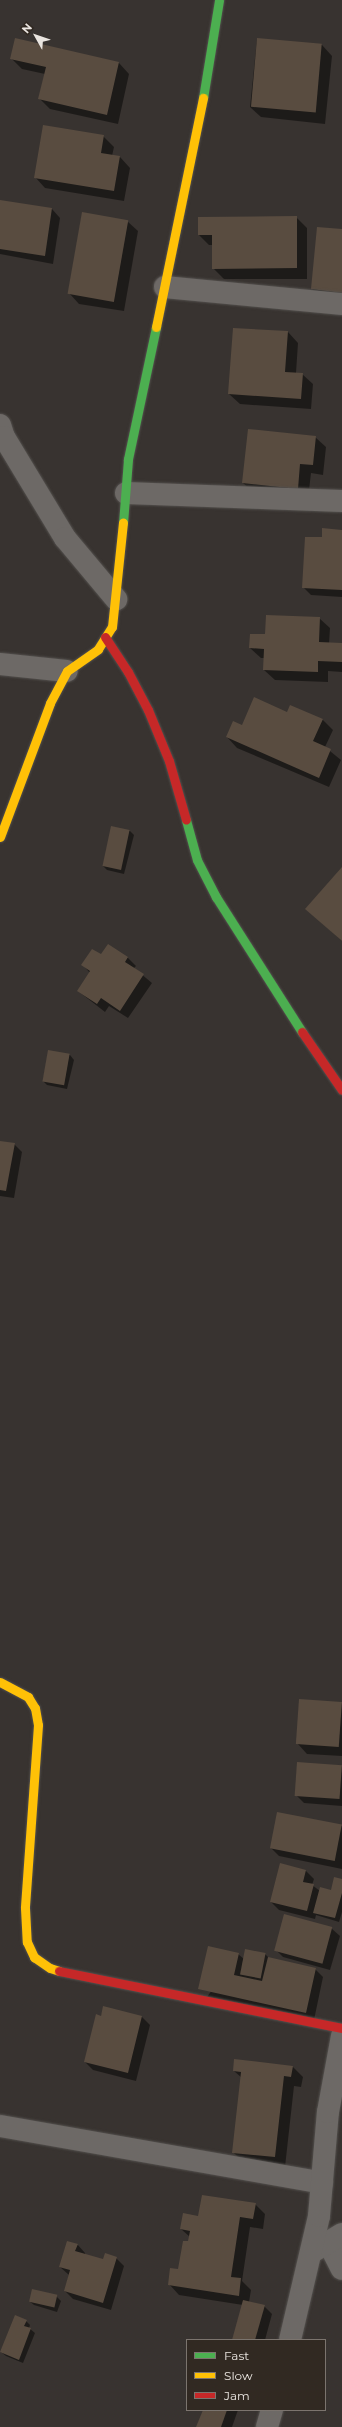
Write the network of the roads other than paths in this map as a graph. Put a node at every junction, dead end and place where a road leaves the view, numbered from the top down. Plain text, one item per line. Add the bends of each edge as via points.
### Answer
1 (218, 0) edge
2 (165, 287) junction
3 (342, 304) edge
4 (0, 425) edge
5 (126, 493) junction
6 (342, 501) edge
7 (116, 599) junction
8 (105, 637) junction
9 (0, 664) edge
10 (66, 672) junction
11 (0, 837) edge
12 (342, 1090) edge
13 (0, 1682) edge
14 (342, 2028) edge
15 (342, 2036) edge
16 (0, 2126) edge
17 (322, 2183) junction
18 (327, 2243) edge
19 (342, 2268) edge
20 (290, 2339) edge
21 (272, 2411) edge
22 (267, 2427) edge

1 - 2 street via 196,140
2 - 3 street
2 - 5 street via 128,458
4 - 7 street via 4,437 65,538
5 - 6 street
5 - 7 street
7 - 8 street via 112,627
8 - 10 street via 98,649
8 - 12 street via 128,672 148,710 169,761 197,860 216,897 280,999
9 - 10 street
10 - 11 street via 50,703
13 - 14 street via 28,1697 35,1708 38,1725 25,1908 27,1942 34,1957 50,1968 68,1974
15 - 17 street via 328,2112
16 - 17 street
17 - 18 street via 319,2216
18 - 19 street
18 - 20 street
21 - 22 street

